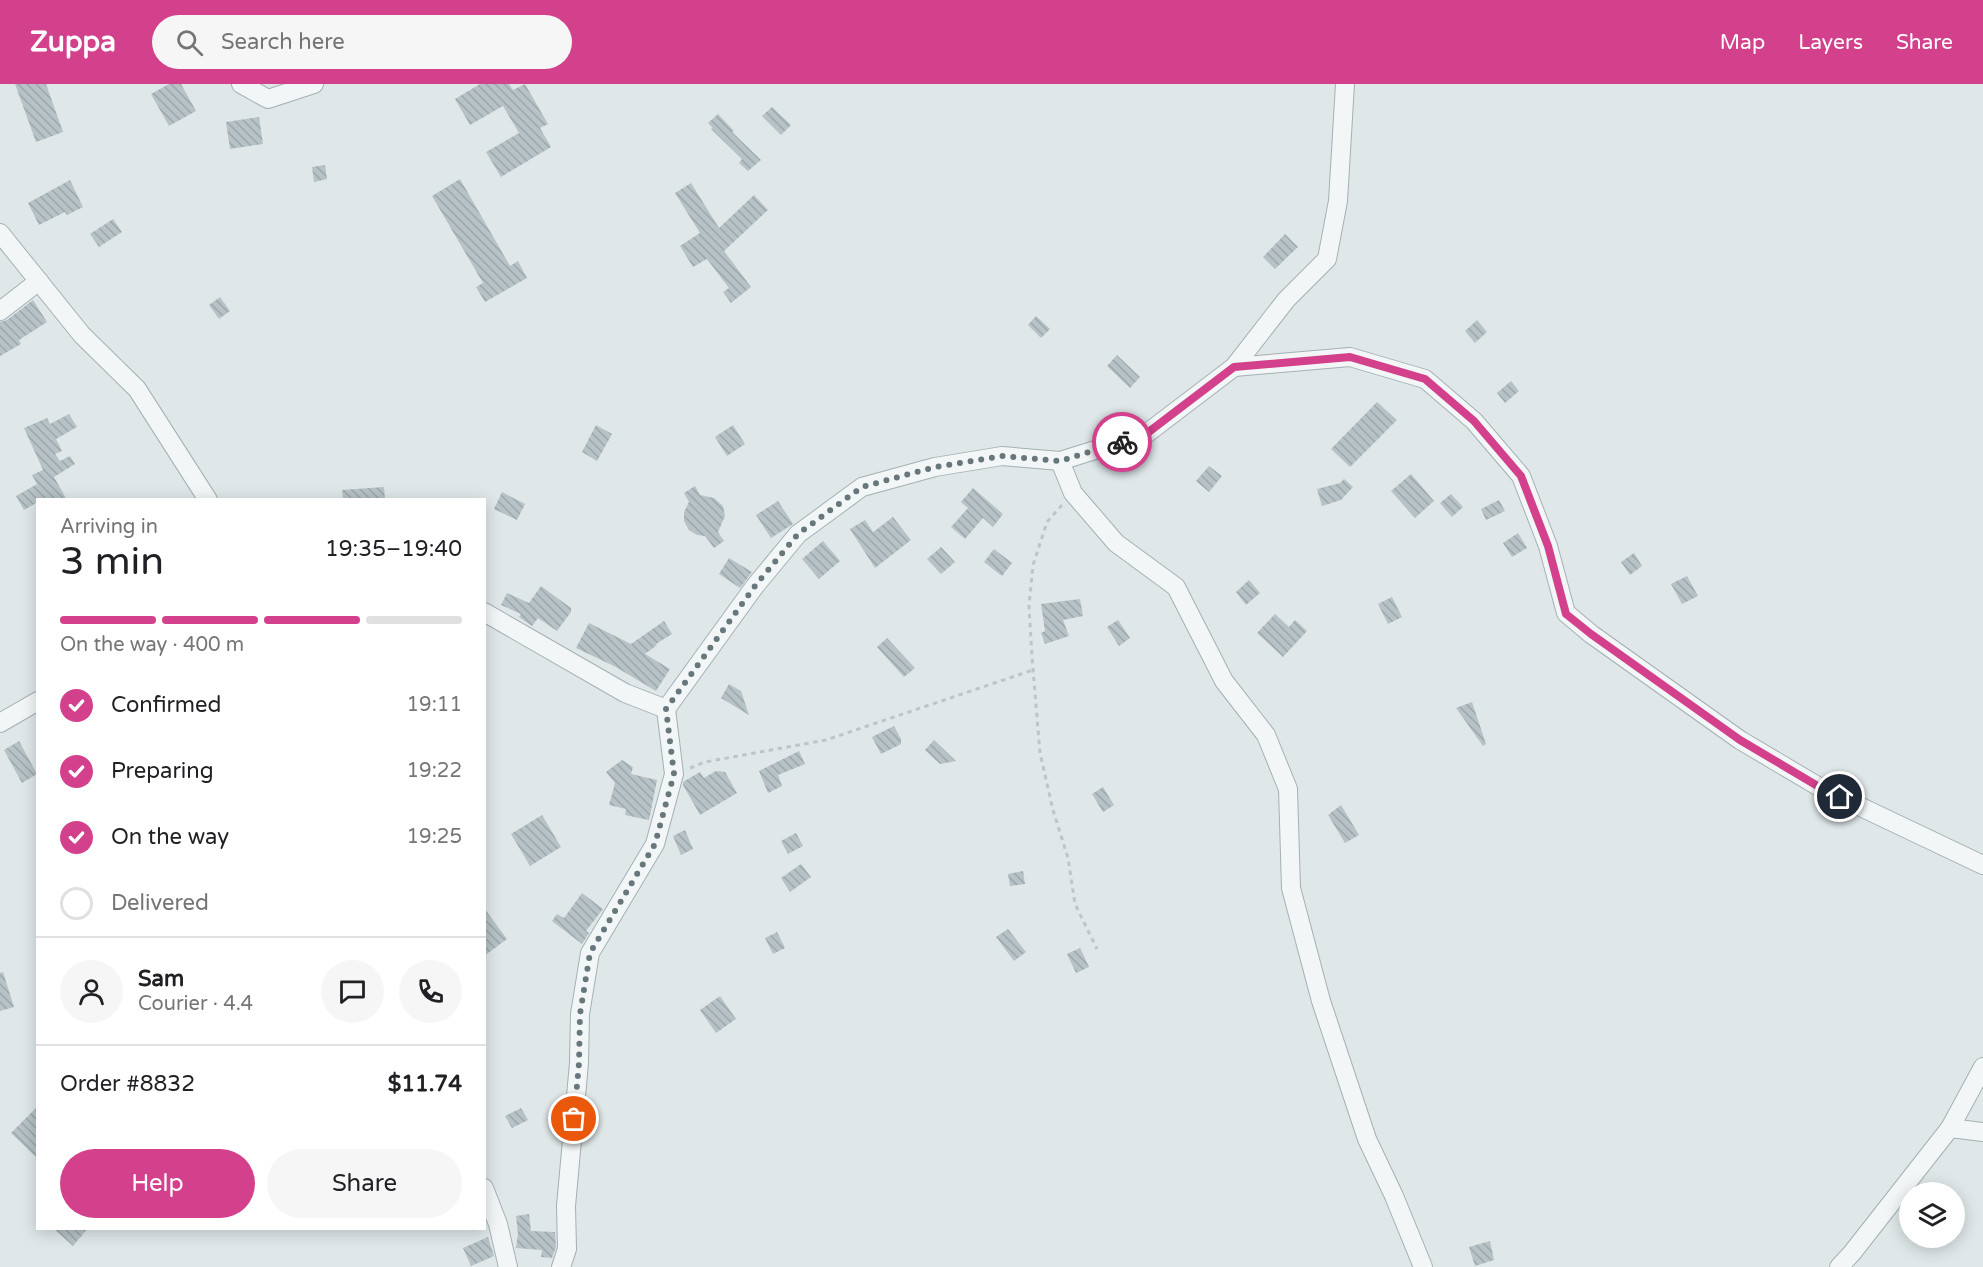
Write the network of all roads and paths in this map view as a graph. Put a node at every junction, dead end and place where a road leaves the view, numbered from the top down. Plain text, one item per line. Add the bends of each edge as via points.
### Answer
1 (240, 84) edge
2 (314, 84) edge
3 (1345, 84) edge
4 (0, 232) edge
5 (39, 281) junction
6 (0, 311) edge
7 (1234, 367) junction
8 (1060, 461) junction
9 (1073, 493) junction
10 (207, 498) edge
11 (486, 613) edge
12 (1033, 670) junction
13 (36, 702) edge
14 (666, 709) junction
15 (0, 723) edge
16 (674, 774) junction
17 (1983, 865) edge
18 (1097, 949) dead end
19 (1983, 1067) edge
20 (1950, 1128) junction
21 (1983, 1132) edge
22 (486, 1193) edge
23 (508, 1267) edge
24 (561, 1267) edge
25 (1423, 1267) edge
26 (1839, 1267) edge

1 - 2 street via 268,99
3 - 7 street via 1338,201 1327,259 1286,300
4 - 5 street
5 - 6 street
5 - 10 street via 82,335 137,389
7 - 8 street via 1146,434
7 - 17 street via 1350,357 1425,379 1474,421 1521,476 1548,546 1566,614 1740,740 1821,788
8 - 9 street
8 - 14 street via 1002,456 935,467 862,487 798,534 755,586
9 - 12 path via 1047,522 1033,565 1029,606
9 - 25 street via 1116,543 1176,587 1224,681 1266,735 1288,789 1291,888 1321,1001 1367,1139
11 - 14 street via 625,693
12 - 16 path via 826,740 705,762
12 - 18 path via 1040,753 1050,798 1068,858 1075,904
13 - 15 street
14 - 16 street
16 - 24 street via 655,844 590,953 580,1014 566,1206 567,1249
19 - 20 street
20 - 21 street
20 - 26 street
22 - 23 street

